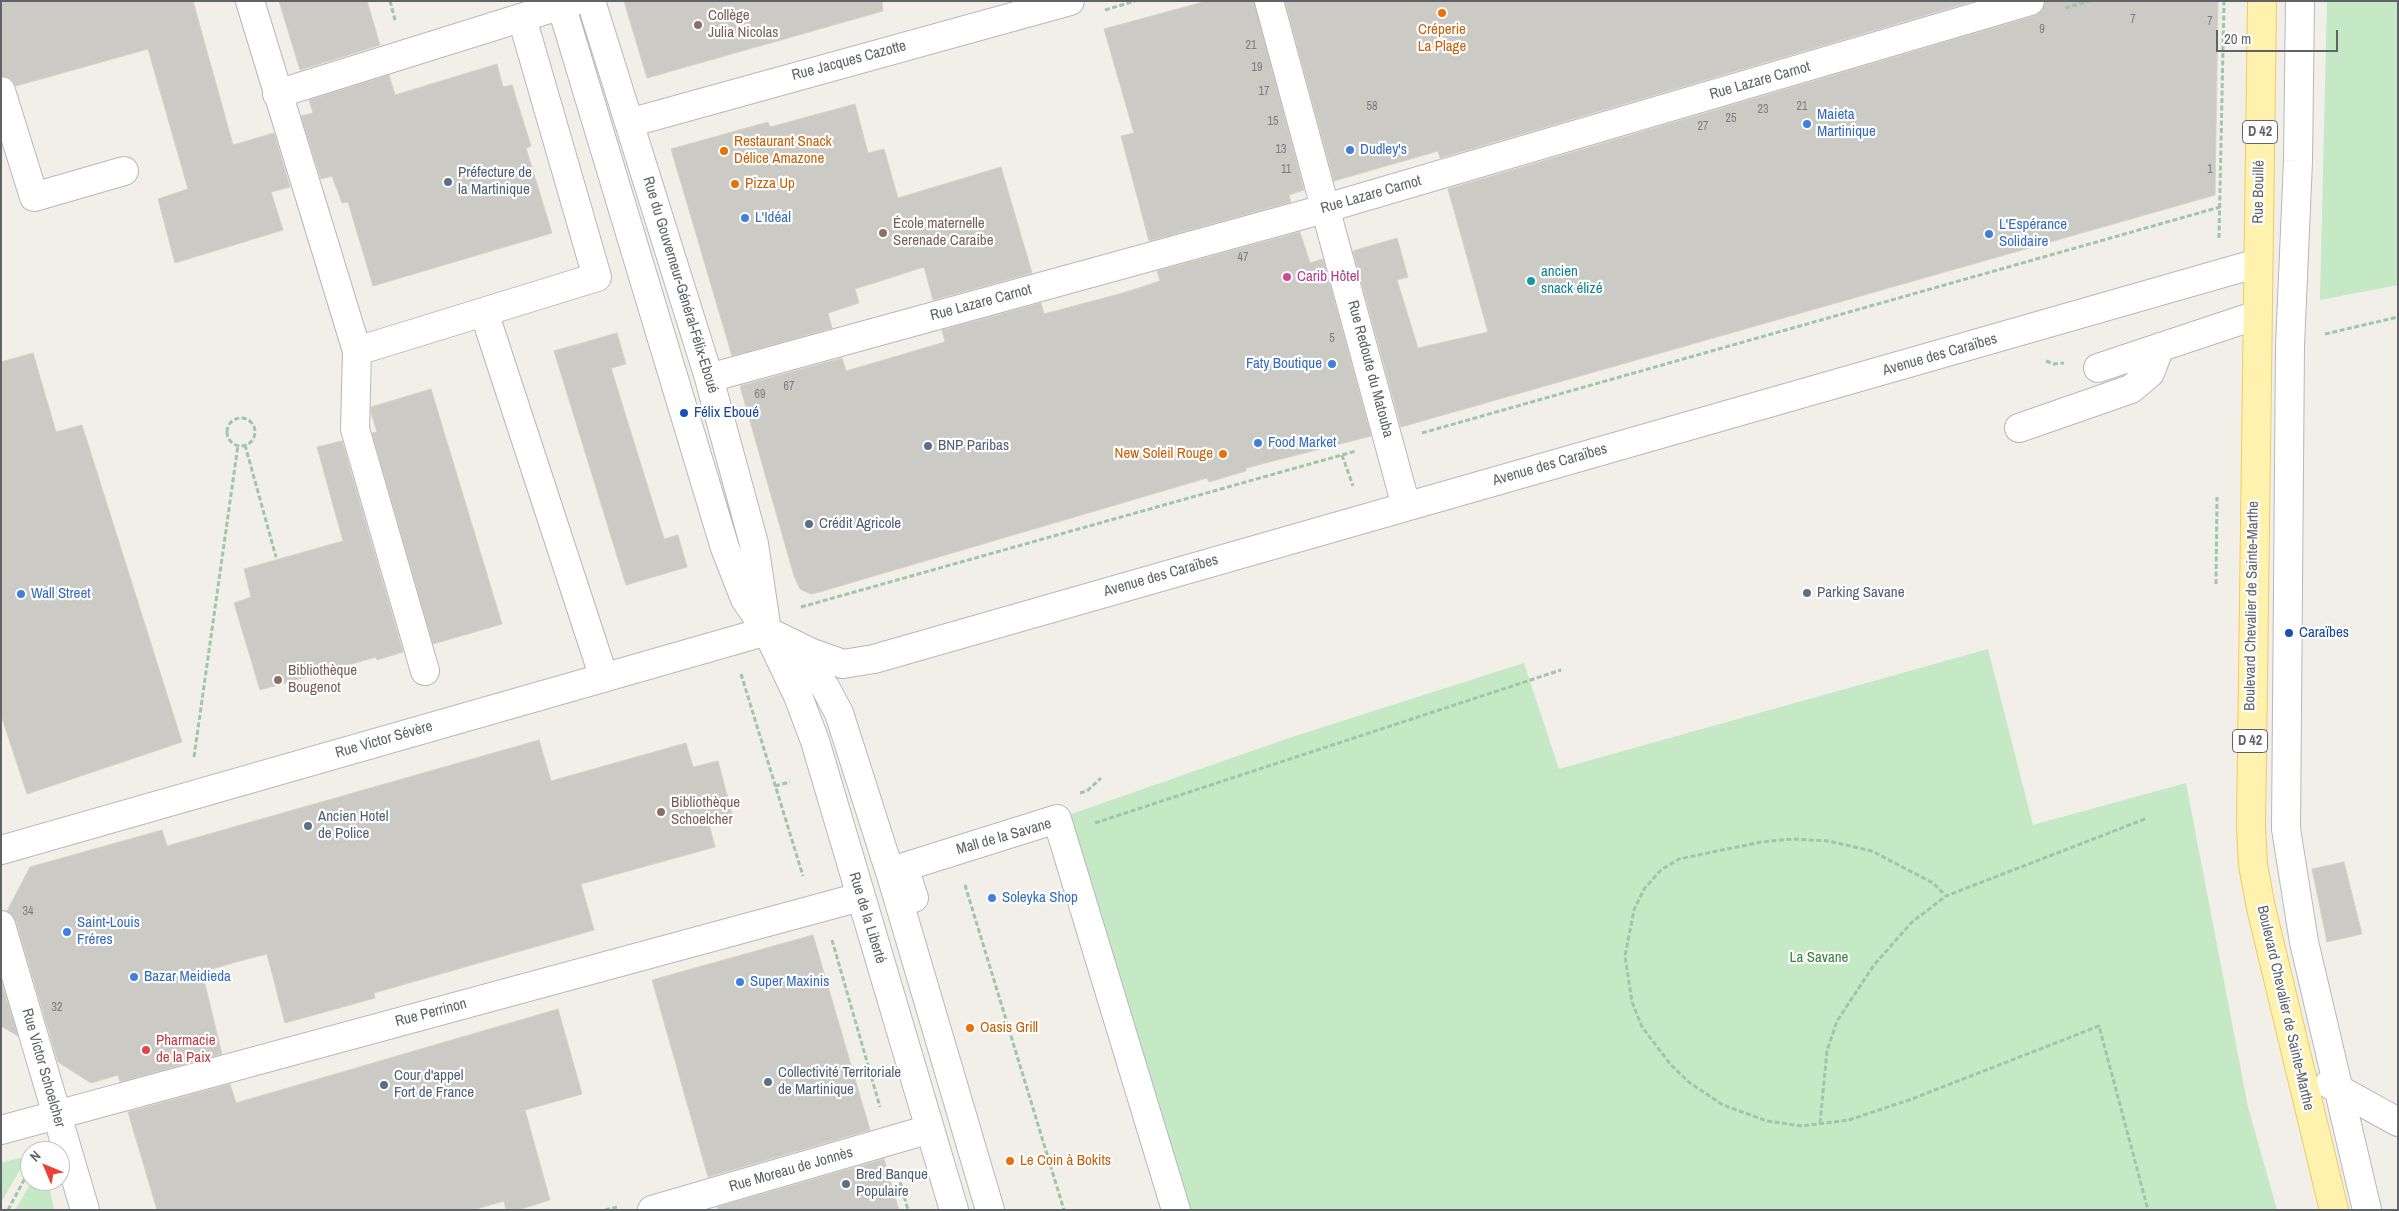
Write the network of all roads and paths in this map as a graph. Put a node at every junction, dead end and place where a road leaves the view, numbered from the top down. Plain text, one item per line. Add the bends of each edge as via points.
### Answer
1 (250, 1) edge
2 (591, 1) edge
3 (1070, 1) edge
4 (1270, 1) edge
5 (2030, 1) edge
6 (2089, 1) edge
7 (2224, 1) edge
8 (2262, 1) edge
9 (2300, 1) edge
10 (566, 3) edge
11 (2063, 9) dead end
12 (522, 18) junction
13 (1, 91) edge
14 (277, 94) junction
15 (629, 123) junction
16 (124, 172) dead end
17 (2220, 207) junction
18 (1326, 208) junction
19 (2219, 242) dead end
20 (2258, 263) junction
21 (484, 312) junction
22 (2258, 315) junction
23 (2398, 317) edge
24 (2318, 335) dead end
25 (2160, 347) junction
26 (357, 351) junction
27 (2098, 368) dead end
28 (710, 378) junction
29 (2019, 428) dead end
30 (1390, 442) junction
31 (238, 445) junction
32 (245, 445) junction
33 (1342, 455) junction
34 (1354, 488) dead end
35 (1406, 506) junction
36 (276, 557) dead end
37 (796, 599) dead end
38 (768, 631) junction
39 (843, 664) junction
40 (740, 669) dead end
41 (1561, 670) dead end
42 (425, 671) dead end
43 (604, 678) junction
44 (821, 682) junction
45 (800, 705) junction
46 (193, 765) dead end
47 (2145, 819) dead end
48 (1093, 824) dead end
49 (1, 850) edge
50 (804, 879) dead end
51 (964, 881) dead end
52 (1946, 896) junction
53 (860, 897) junction
54 (1, 925) edge
55 (830, 931) dead end
56 (2299, 1068) junction
57 (2338, 1088) junction
58 (881, 1111) dead end
59 (56, 1114) junction
60 (2398, 1122) edge
61 (1820, 1123) junction
62 (1, 1130) edge
63 (930, 1130) junction
64 (896, 1168) dead end
65 (20, 1188) edge
66 (624, 1204) dead end
67 (8, 1210) edge
68 (86, 1210) edge
69 (605, 1210) edge
70 (652, 1210) edge
71 (908, 1210) edge
72 (954, 1210) edge
73 (990, 1210) edge
74 (1006, 1210) edge
75 (1064, 1210) edge
76 (1176, 1210) edge
77 (2148, 1210) edge
78 (2334, 1210) edge
79 (2368, 1210) edge

1 - 14 street
2 - 15 street, Rue du Gouverneur-Général-Félix-Eboué
3 - 15 street, Rue Jacques Cazotte
4 - 18 street, Rue Redoute du Matouba
5 - 18 street, Rue Lazare Carnot
6 - 11 path
7 - 17 path
8 - 20 main road, Rue Bouillé / D 42
9 - 57 street via 2298,161 2290,346 2286,829 2304,942
10 - 12 street
10 - 38 street via 725,548 745,599
12 - 14 street
12 - 21 street via 597,277
13 - 16 street via 34,197
14 - 26 street
15 - 28 street, Rue du Gouverneur-Général-Félix-Eboué
17 - 19 path
17 - 30 path
18 - 28 street, Rue Lazare Carnot
18 - 30 street, Rue Redoute du Matouba
20 - 22 main road, Boulevard Chevalier de Sainte-Marthe / D 42
20 - 35 street, Avenue des Caraïbes
21 - 26 street
21 - 43 street
22 - 25 street
22 - 56 main road, Boulevard Chevalier de Sainte-Marthe / D 42 via 2253,865
23 - 24 path
25 - 27 street
25 - 29 street via 2150,373 2131,389
26 - 42 street via 355,429
28 - 38 street, Rue du Gouverneur-Général-Félix-Eboué via 754,544
30 - 33 path
30 - 35 street, Rue Redoute du Matouba
31 - 32 path
31 - 32 path via 229,438 228,430 232,422 240,418 249,421 255,432
31 - 46 path
32 - 36 path
33 - 34 path
33 - 37 path via 800,607
35 - 39 street, Avenue des Caraïbes via 874,659
38 - 39 street, Avenue des Caraïbes
38 - 43 street, Rue Victor Sévère
38 - 44 street via 808,665
38 - 45 street, Rue de la Liberté
39 - 44 street
40 - 50 path
41 - 48 path
43 - 49 street, Rue Victor Sévère
44 - 45 street
44 - 73 street via 839,713 856,762
45 - 53 street, Rue de la Liberté via 815,741
47 - 52 path
51 - 75 path
52 - 61 path via 1912,922 1874,965 1837,1021 1827,1051
52 - 61 path via 1933,883 1872,851 1828,841 1793,840 1761,842 1679,859 1661,870 1644,889 1634,910 1625,956 1632,1002 1655,1047 1690,1083 1723,1105 1768,1121 1802,1126
53 - 59 street, Rue Perrinon
53 - 63 street, Rue de la Liberté
54 - 59 street, Rue Victor Schoelcher
55 - 58 path
56 - 57 street
56 - 78 main road, Boulevard Chevalier de Sainte-Marthe / D 42
57 - 60 street
57 - 79 street
59 - 62 street, Rue Perrinon
59 - 68 street, Rue Victor Schoelcher
61 - 77 path via 1849,1120 1912,1099 2099,1026
63 - 70 street, Rue Moreau de Jonnès
63 - 72 street, Rue de la Liberté
64 - 71 path
65 - 67 path
66 - 69 path
74 - 76 street, Mall de la Savane via 904,867 1057,819

